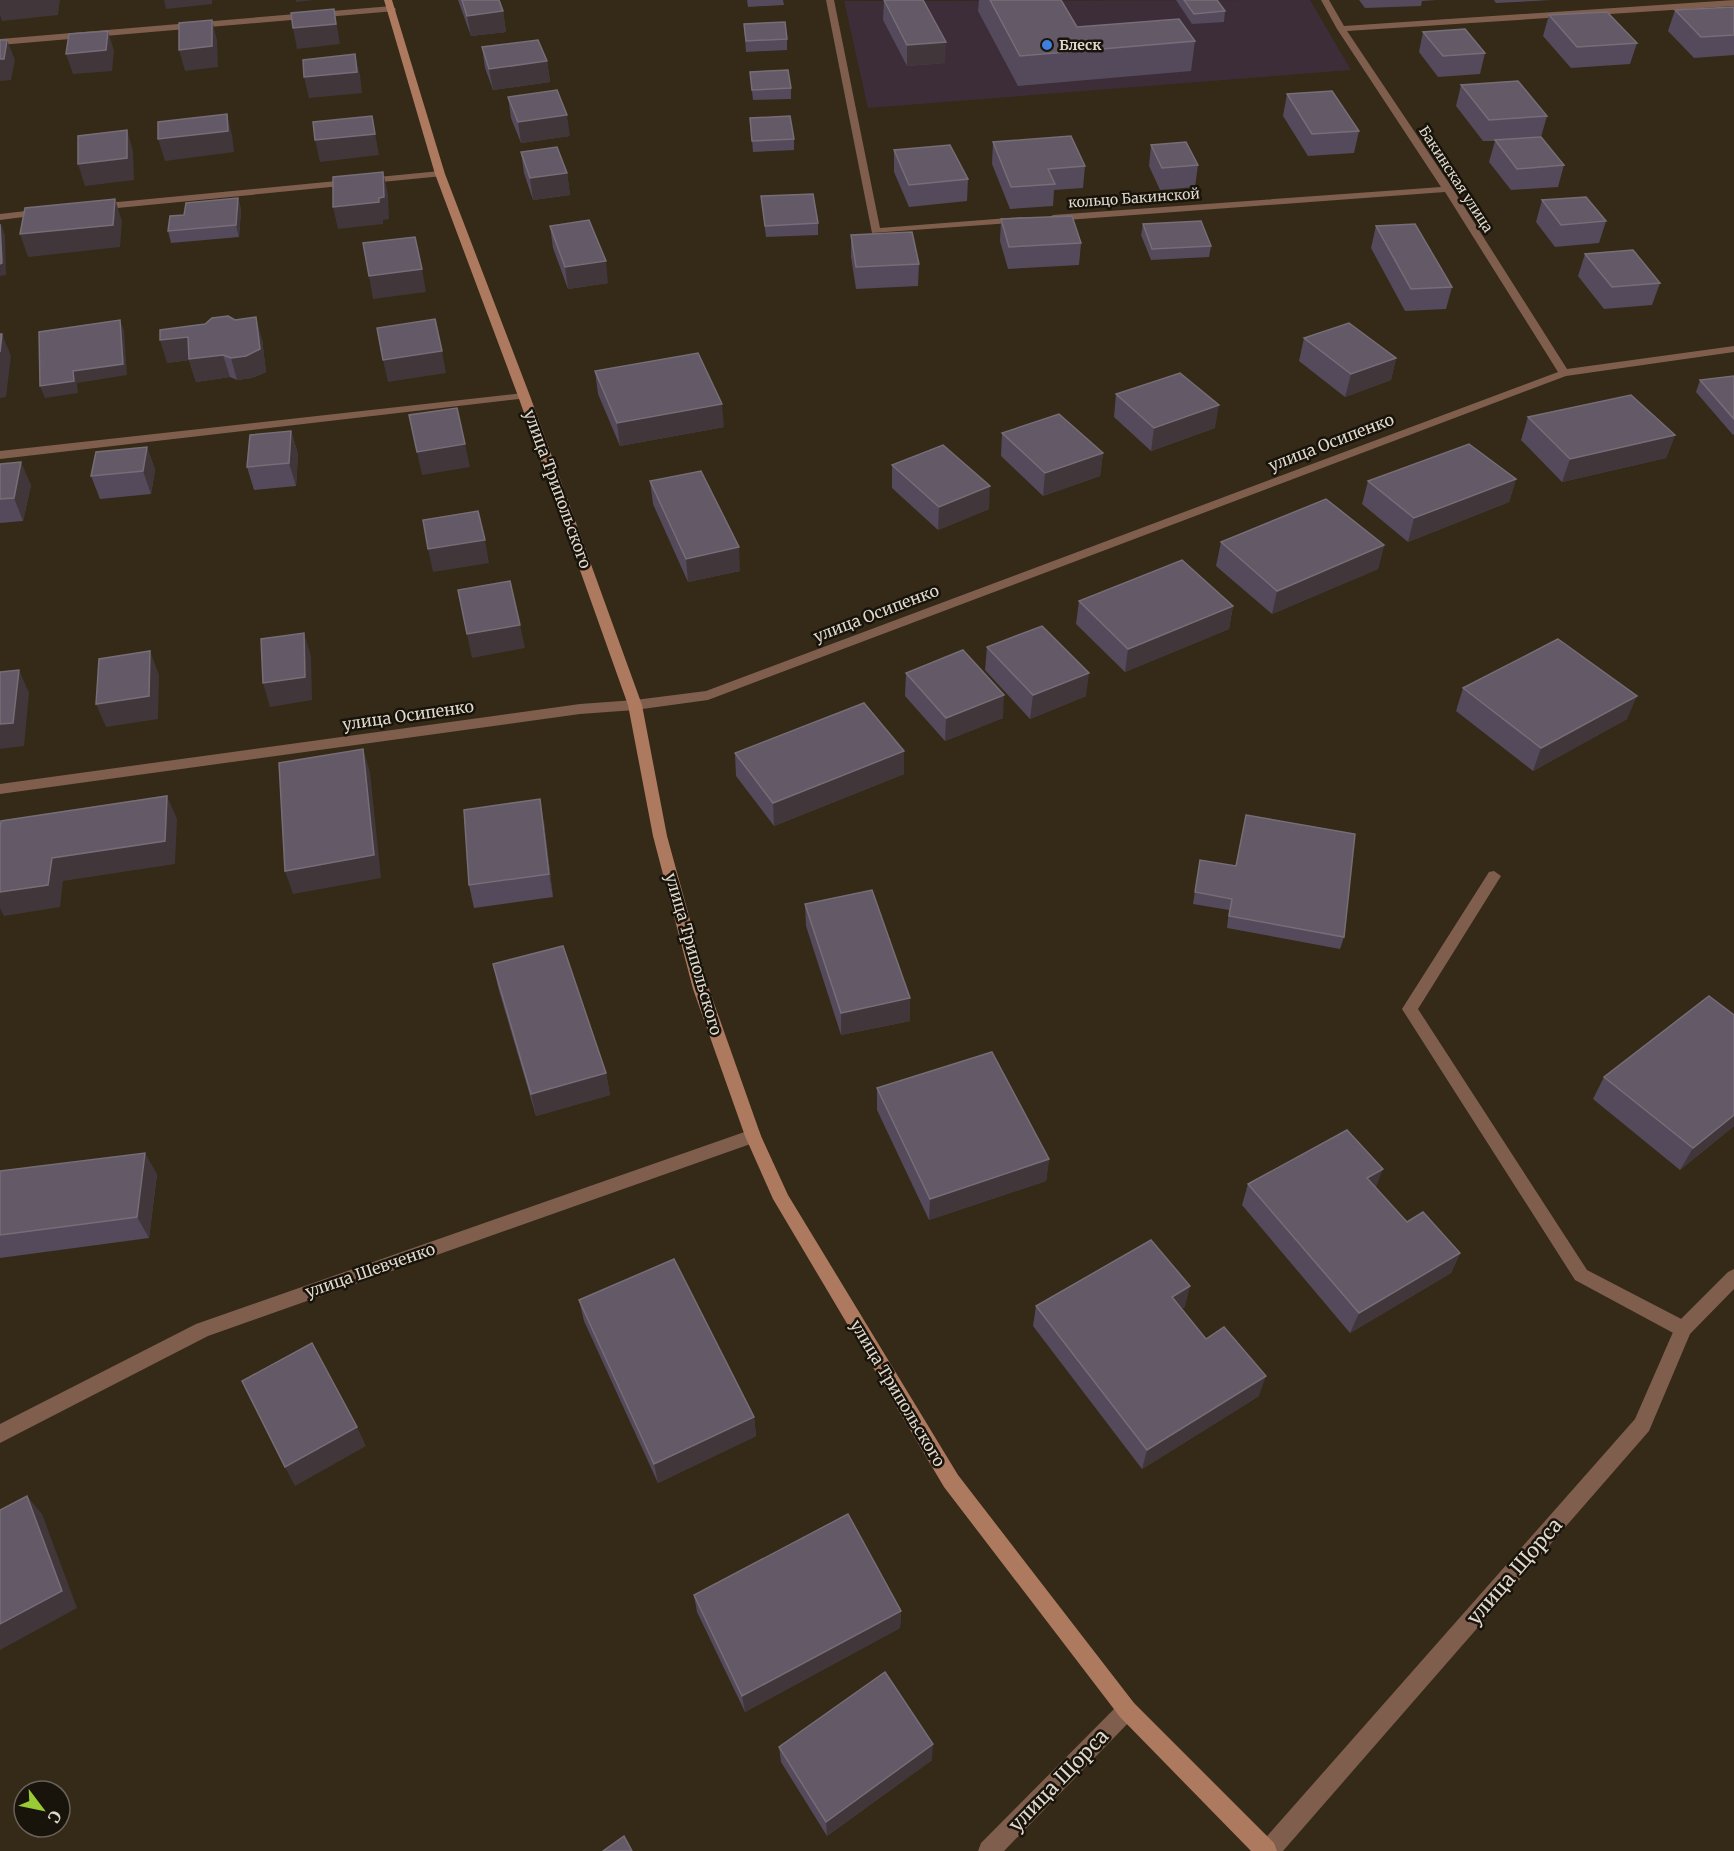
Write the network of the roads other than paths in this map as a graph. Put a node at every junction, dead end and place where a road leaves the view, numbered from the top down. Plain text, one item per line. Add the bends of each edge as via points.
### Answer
1 (830, 0) edge
2 (1325, 0) edge
3 (1734, 3) edge
4 (390, 5) edge
5 (1341, 29) junction
6 (0, 42) edge
7 (440, 174) junction
8 (1448, 189) junction
9 (83, 208) edge
10 (60, 211) edge
11 (0, 217) edge
12 (1031, 219) edge
13 (1043, 219) edge
14 (1734, 349) edge
15 (1564, 373) junction
16 (524, 396) junction
17 (0, 455) edge
18 (635, 705) junction
19 (0, 789) edge
20 (1494, 876) dead end
21 (753, 1136) junction
22 (1734, 1277) edge
23 (1683, 1329) junction
24 (0, 1434) edge
25 (1127, 1710) junction
26 (989, 1851) edge
27 (1268, 1851) edge

1 - 12 street via 876,231
2 - 5 street, Бакинская улица
3 - 5 street
4 - 6 street
4 - 7 street, улица Трипольского
5 - 8 street, Бакинская улица
7 - 9 street
7 - 16 street, улица Трипольского
8 - 13 street, кольцо Бакинской
8 - 15 street, Бакинская улица
10 - 11 street
14 - 15 street, улица Осипенко
15 - 18 street, улица Осипенко via 708,695
16 - 17 street
16 - 18 street, улица Трипольского
18 - 19 street, улица Осипенко via 580,709
18 - 21 street, улица Трипольского via 660,836 701,989
20 - 23 street via 1410,1009 1581,1275
21 - 24 street, улица Шевченко via 202,1329
21 - 25 street, улица Трипольского via 781,1199 951,1481
22 - 23 street, улица Щорса
23 - 27 street, улица Щорса via 1642,1425
25 - 26 street, улица Щорса
25 - 27 street, улица Трипольского

